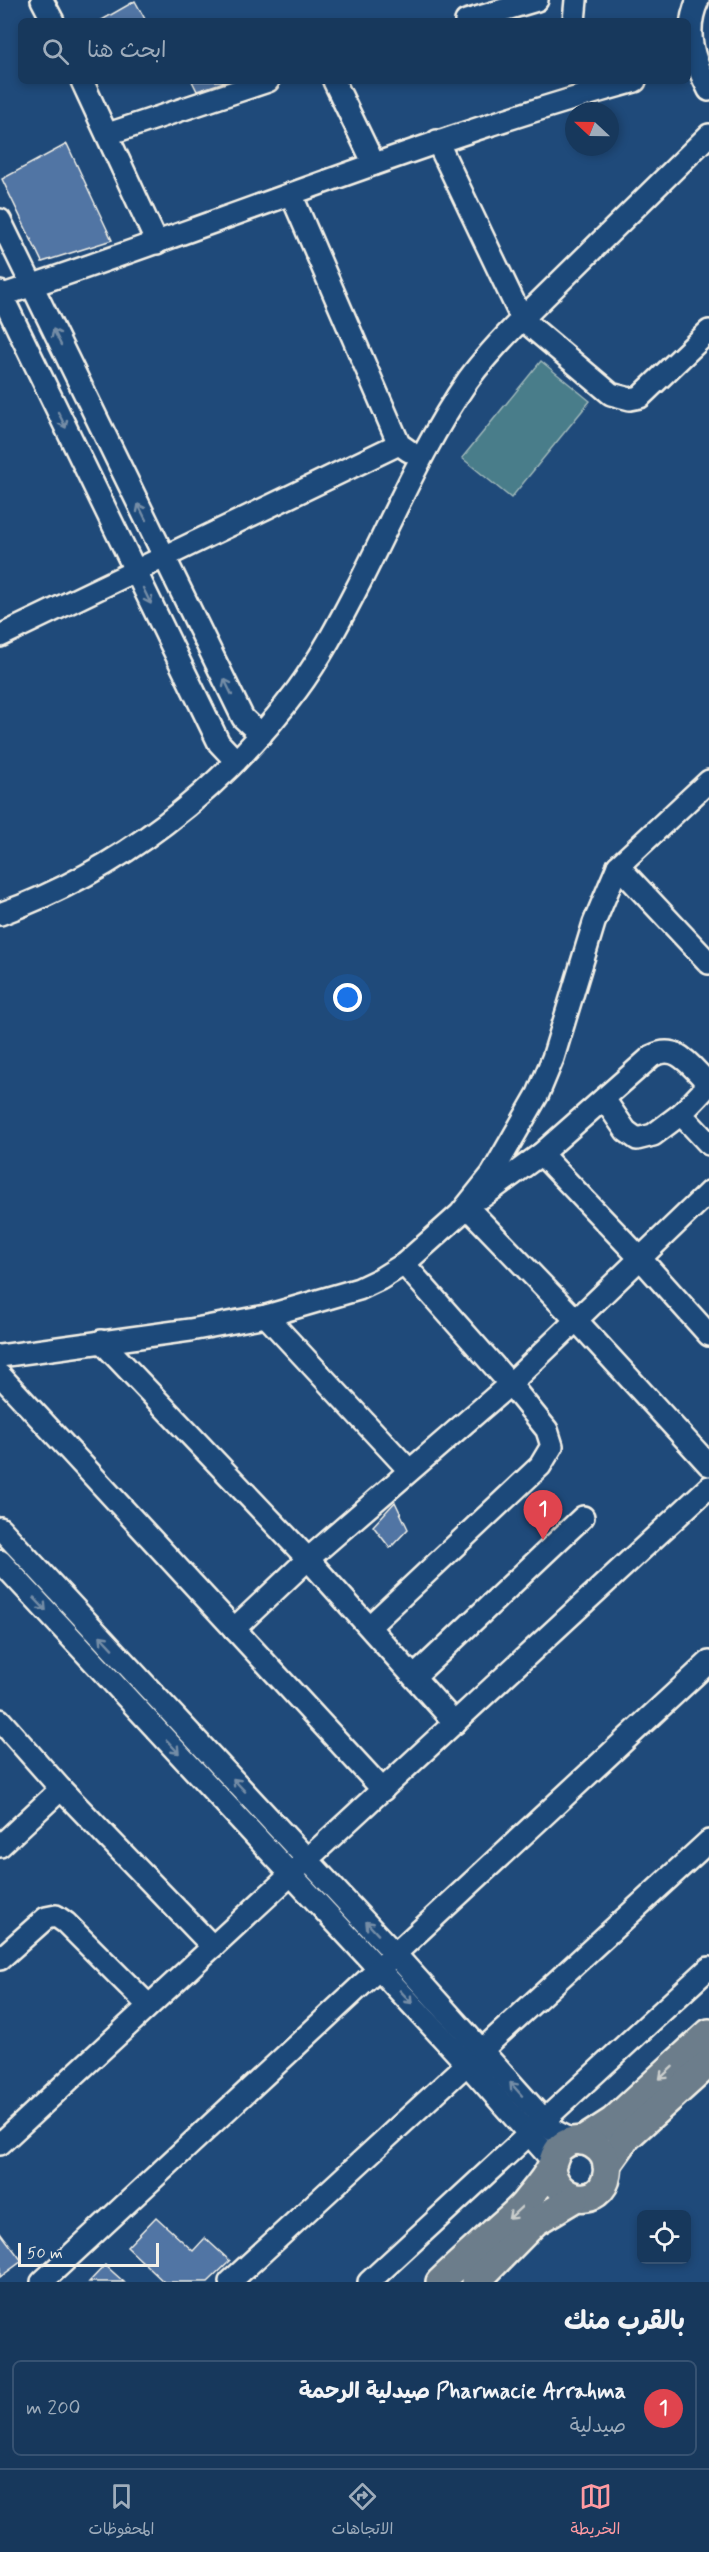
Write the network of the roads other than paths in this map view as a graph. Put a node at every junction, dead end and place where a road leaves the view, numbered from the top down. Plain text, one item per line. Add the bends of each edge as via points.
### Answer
1 (42, 0) edge
2 (537, 0) edge
3 (576, 0) edge
4 (698, 0) edge
5 (51, 18) edge
6 (476, 18) edge
7 (574, 18) edge
8 (692, 66) edge
9 (83, 84) edge
10 (259, 84) edge
11 (335, 84) edge
12 (614, 84) edge
13 (579, 89) edge
14 (709, 90) edge
15 (108, 134) junction
16 (709, 135) edge
17 (437, 141) junction
18 (374, 164) junction
19 (291, 194) junction
20 (0, 220) edge
21 (157, 243) junction
22 (32, 285) junction
23 (0, 294) edge
24 (522, 319) junction
25 (709, 331) edge
26 (399, 444) junction
27 (420, 458) junction
28 (164, 557) junction
29 (135, 570) junction
30 (0, 636) edge
31 (261, 735) junction
32 (236, 761) junction
33 (707, 787) edge
34 (618, 866) junction
35 (0, 914) edge
36 (709, 963) edge
37 (604, 1100) junction
38 (681, 1114) junction
39 (709, 1144) edge
40 (542, 1154) junction
41 (709, 1192) edge
42 (464, 1211) junction
43 (640, 1258) junction
44 (404, 1264) junction
45 (266, 1316) junction
46 (577, 1321) junction
47 (709, 1335) edge
48 (101, 1341) junction
49 (0, 1356) edge
50 (0, 1375) edge
51 (510, 1384) junction
52 (709, 1465) edge
53 (409, 1470) junction
54 (709, 1487) edge
55 (583, 1517) dead end
56 (0, 1528) edge
57 (308, 1559) junction
58 (0, 1561) edge
59 (370, 1626) junction
60 (234, 1629) junction
61 (709, 1662) edge
62 (414, 1677) junction
63 (1, 1722) edge
64 (455, 1723) junction
65 (62, 1789) junction
66 (383, 1790) junction
67 (709, 1841) edge
68 (0, 1846) edge
69 (309, 1860) junction
70 (292, 1875) junction
71 (213, 1947) junction
72 (395, 1954) junction
73 (0, 1959) edge
74 (379, 1968) junction
75 (709, 1968) edge
76 (148, 2006) junction
77 (709, 2033) edge
78 (475, 2057) junction
79 (709, 2063) edge
80 (537, 2127) junction
81 (578, 2141) junction
82 (0, 2144) edge
83 (551, 2163) junction
84 (608, 2165) junction
85 (575, 2198) junction
86 (42, 2282) edge
87 (230, 2282) edge
88 (369, 2282) edge
89 (440, 2282) edge
90 (476, 2282) edge

1 - 5 street
2 - 6 street
3 - 7 street
4 - 8 street via 693,11
8 - 14 street
9 - 15 street
10 - 15 street
11 - 18 street
12 - 13 street
13 - 17 street
15 - 21 street
16 - 24 street
17 - 18 street
17 - 24 street
18 - 19 street
19 - 21 street
19 - 26 street
20 - 22 street
21 - 22 street
22 - 23 street
28 -> 22 street
23 -> 29 street
24 - 25 street via 611,394 630,399 640,398 650,390
24 - 27 street via 469,380
26 - 27 street
26 - 28 street
27 - 31 street via 330,637 298,689
28 - 29 street
31 -> 28 street via 243,718
29 - 30 street
29 -> 32 street via 219,743
31 - 32 street
32 - 35 street via 187,807 132,848 79,879
33 - 34 street
34 - 36 street
34 - 42 street via 594,922 553,1058 538,1094 492,1174
37 - 38 street via 626,1131 638,1139 652,1135
37 - 38 street via 652,1056 673,1051 705,1080 703,1091
37 - 40 street
38 - 39 street
40 - 42 street
40 - 43 street
41 - 43 street
42 - 44 street
42 - 46 street
43 - 46 street
43 - 47 street
44 - 45 street via 359,1288
44 - 51 street
45 - 48 street
45 - 53 street
46 - 51 street
46 - 52 street
48 - 49 street
48 - 57 street
50 - 60 street
51 - 53 street
51 - 59 street via 547,1430 550,1452 540,1466
53 - 57 street
54 - 64 street
55 - 62 street
69 -> 56 street
57 - 59 street
57 - 60 street
58 -> 70 street
59 - 62 street
60 - 66 street
61 - 72 street
62 - 64 street
63 - 65 street
64 - 66 street
65 - 68 street
65 - 71 street
66 - 69 street
67 - 78 street
69 - 70 street
72 -> 69 street
70 - 71 street
70 - 74 street
71 - 76 street
72 - 74 street
72 - 78 street
73 - 76 street via 46,1918 56,1916
74 -> 78 street
74 - 86 street
75 - 80 street
76 - 82 street
77 -> 81 main road via 613,2121
78 - 80 street
78 - 87 street
79 - 84 main road via 627,2137
80 - 81 street
80 - 83 street
80 - 88 street
81 - 83 main road via 561,2147
81 - 84 main road via 599,2148
83 - 85 main road via 555,2184
83 -> 89 main road via 522,2206
84 - 85 main road via 602,2187
85 - 90 main road via 535,2222

